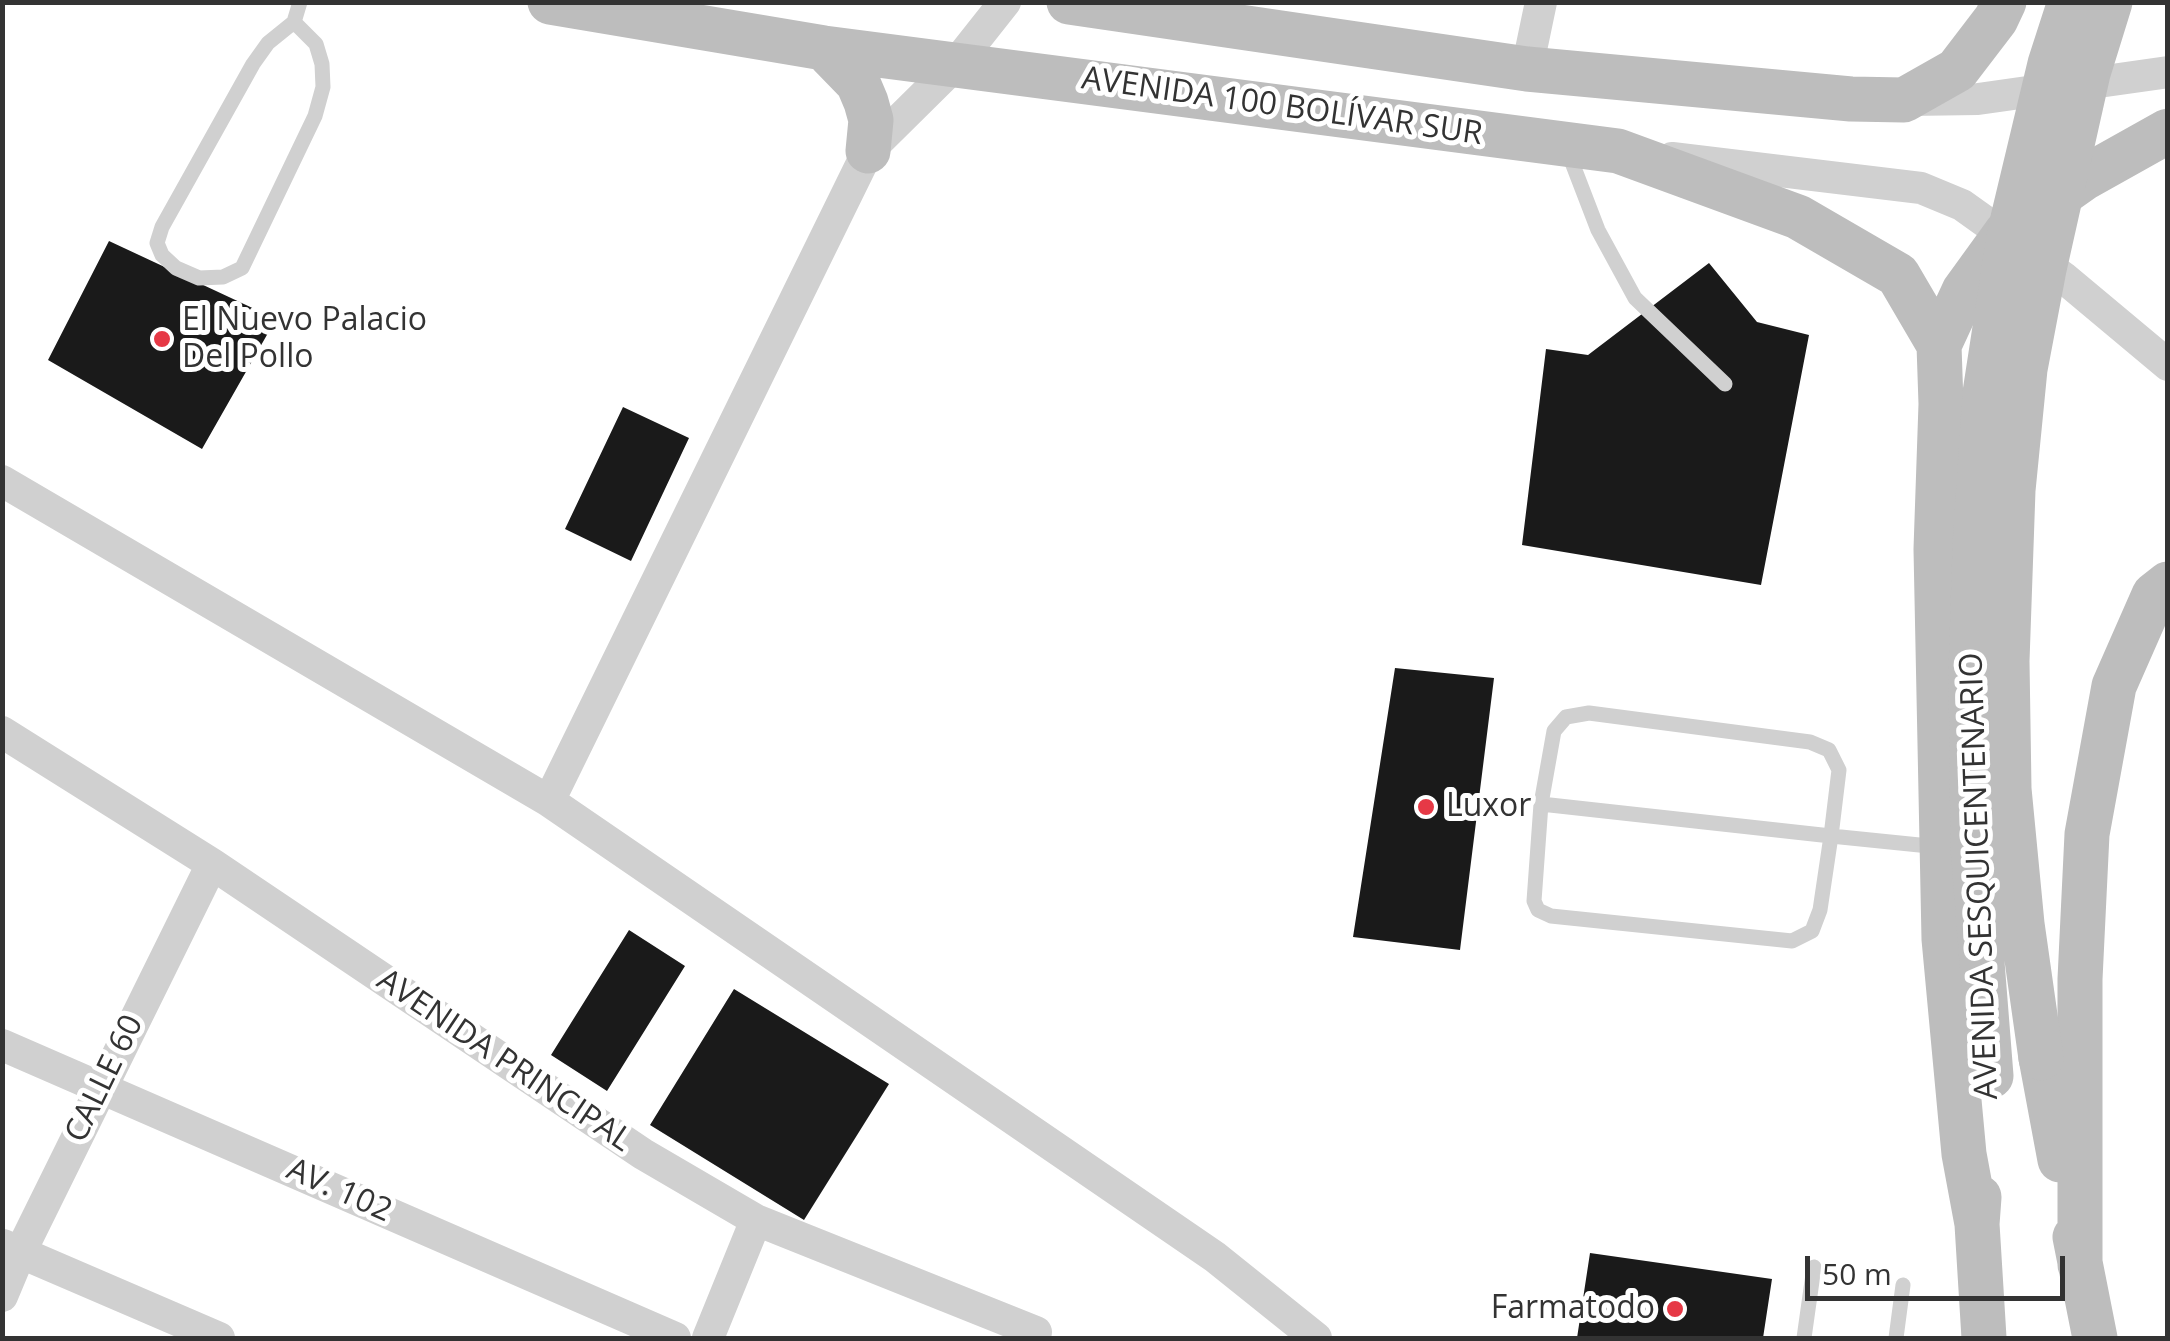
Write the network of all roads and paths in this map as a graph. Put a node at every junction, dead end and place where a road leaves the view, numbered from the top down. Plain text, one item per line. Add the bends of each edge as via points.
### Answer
1 (300, 2) edge
2 (550, 2) edge
3 (1005, 2) edge
4 (1069, 2) edge
5 (1542, 2) edge
6 (2004, 2) edge
7 (2070, 2) edge
8 (2110, 2) edge
9 (294, 22) junction
10 (824, 48) junction
11 (956, 64) junction
12 (1528, 69) junction
13 (2168, 72) edge
14 (1904, 100) junction
15 (2168, 131) edge
16 (1564, 144) junction
17 (868, 151) junction
18 (1618, 151) junction
19 (2006, 234) junction
20 (1939, 345) junction
21 (2168, 365) edge
22 (1725, 384) dead end
23 (2, 481) edge
24 (2168, 584) edge
25 (2, 732) edge
26 (549, 801) junction
27 (1541, 804) junction
28 (1831, 836) junction
29 (1943, 848) junction
30 (212, 864) junction
31 (2, 1045) edge
32 (101, 1087) junction
33 (756, 1220) junction
34 (1977, 1224) junction
35 (11, 1249) edge
36 (2080, 1265) junction
37 (1814, 1267) dead end
38 (1903, 1286) dead end
39 (2, 1296) edge
40 (1036, 1332) dead end
41 (219, 1338) edge
42 (675, 1338) edge
43 (708, 1338) edge
44 (1316, 1338) edge
45 (1804, 1338) edge
46 (1896, 1338) edge
47 (1984, 1338) edge
48 (2094, 1338) edge

1 - 9 lane
2 - 10 street, AVENIDA 100 BOLÍVAR SUR
3 - 11 street
4 - 12 street
5 - 12 street
6 - 14 street via 1957,70
7 - 34 street, AVENIDA SESQUICENTENARIO, bridge via 2010,231 1984,392 1971,672 1973,848 1991,1076
8 - 36 street, AVENIDA SESQUICENTENARIO, bridge via 2088,73 2025,368 2007,661 2009,789 2022,924
9 - 9 lane via 253,64 162,227 162,255 199,278 223,278 242,268 315,116 322,64 316,44
10 - 11 street, AVENIDA 100 BOLÍVAR SUR
10 - 17 street via 858,83 870,120
11 - 16 street, AVENIDA 100 BOLÍVAR SUR
11 - 17 street
12 - 14 street
13 - 14 street via 1978,100
15 - 19 street via 2084,178
16 - 18 street, AVENIDA 100 BOLÍVAR SUR
16 - 22 lane via 1598,230 1635,298
17 - 26 street
18 - 19 street, AVENIDA 100 BOLÍVAR SUR via 1921,188
18 - 20 street via 1798,217 1898,275
19 - 20 street via 1964,290
19 - 21 street, AVENIDA 100 BOLÍVAR SUR
20 - 29 street
23 - 26 street
24 - 36 street via 2154,595 2114,686 2087,834
25 - 30 street, AVENIDA PRINCIPAL
26 - 44 street via 1215,1257
27 - 28 lane
27 - 28 lane via 1554,731 1566,717 1589,713 1810,742 1829,750 1839,770
27 - 28 lane via 1534,901 1550,916 1792,940 1812,931 1820,910
28 - 29 lane
29 - 34 street via 1944,938
30 - 32 street, CALLE 60
30 - 33 street, AVENIDA PRINCIPAL via 643,1154
31 - 32 street, AV. 102
32 - 35 street, CALLE 60
32 - 42 street, AV. 102
33 - 40 street, AVENIDA PRINCIPAL
33 - 43 street
34 - 47 street, AVENIDA SESQUICENTENARIO
35 - 39 street, CALLE 60
35 - 41 street
36 - 48 street, AVENIDA SESQUICENTENARIO
37 - 45 lane
38 - 46 lane

